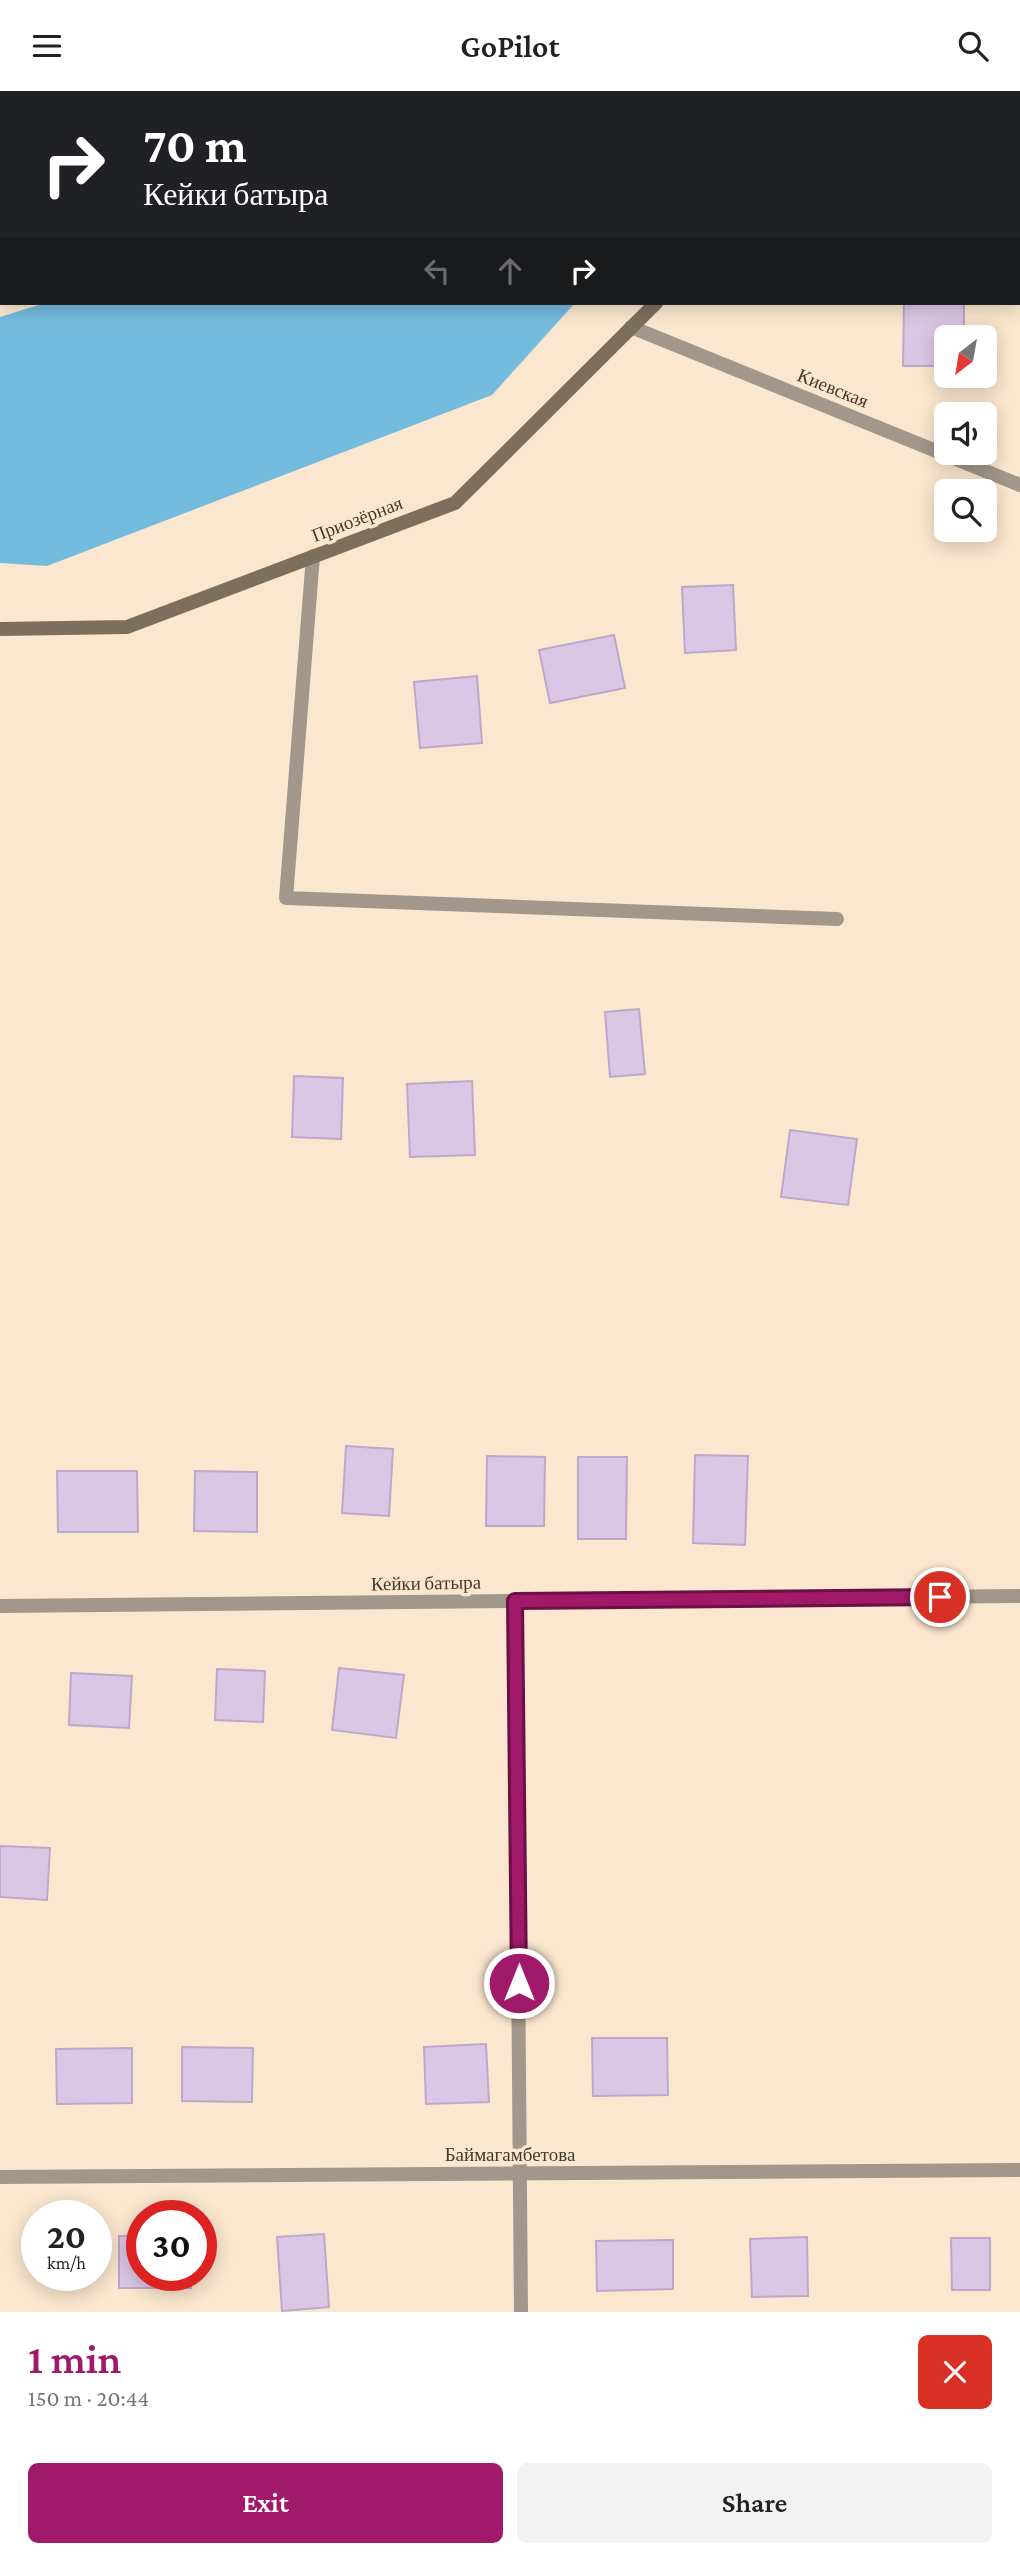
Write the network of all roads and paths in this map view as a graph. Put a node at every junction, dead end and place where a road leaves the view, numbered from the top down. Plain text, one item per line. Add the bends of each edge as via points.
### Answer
1 (654, 305) edge
2 (631, 327) junction
3 (1020, 485) edge
4 (313, 556) junction
5 (0, 629) edge
6 (837, 919) dead end
7 (1020, 1596) edge
8 (515, 1601) junction
9 (0, 1606) edge
10 (1020, 2170) edge
11 (520, 2173) junction
12 (0, 2177) edge
13 (521, 2312) edge

1 - 2 street, Приозёрная
2 - 3 street, Киевская
2 - 4 street, Приозёрная via 455,503
4 - 5 street, Приозёрная via 127,627
4 - 6 street via 286,898
7 - 8 street, Кейки батыра
8 - 9 street, Кейки батыра
8 - 11 street
10 - 11 street, Баймагамбетова
11 - 12 street, Баймагамбетова
11 - 13 street

